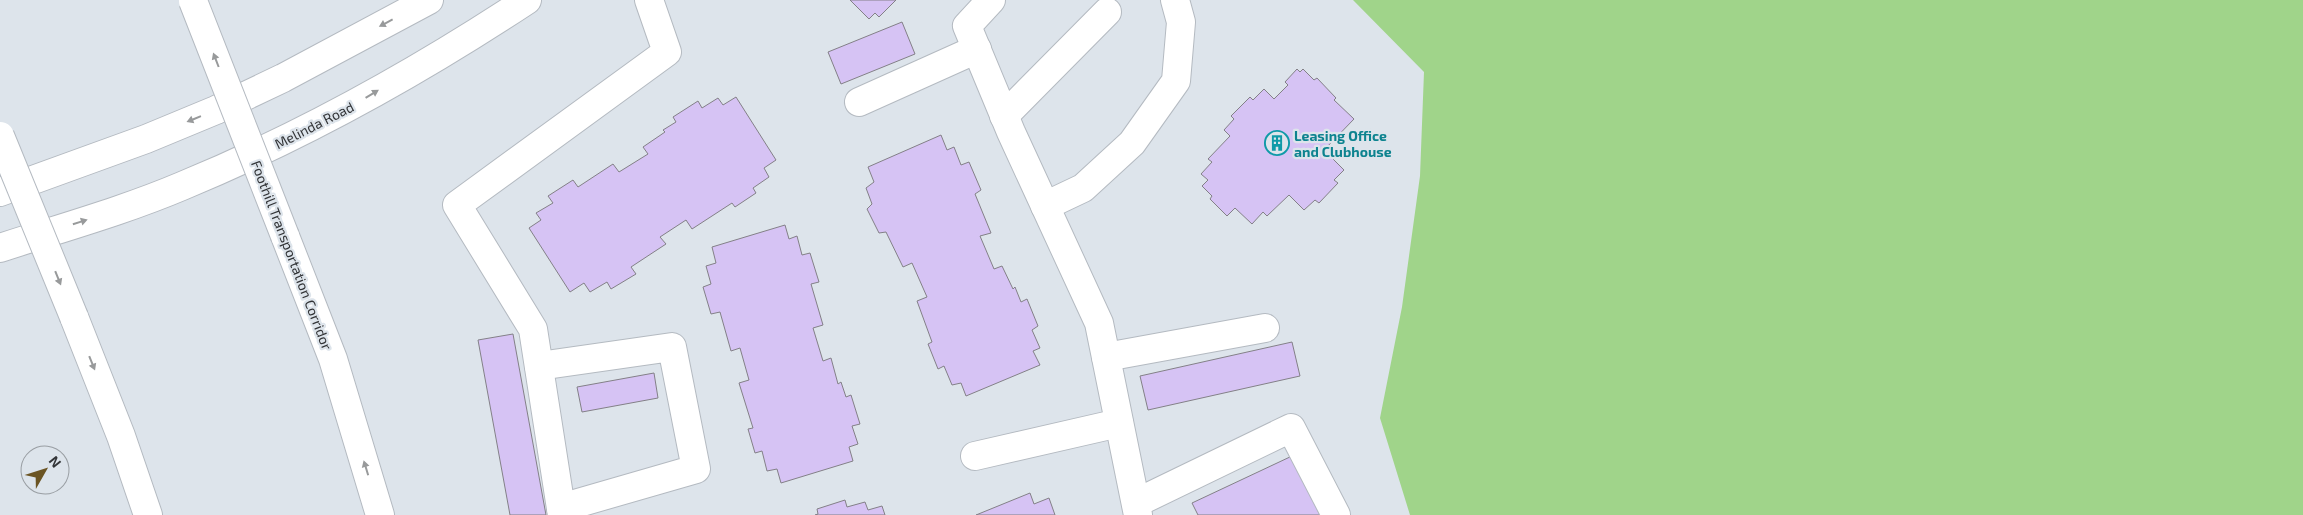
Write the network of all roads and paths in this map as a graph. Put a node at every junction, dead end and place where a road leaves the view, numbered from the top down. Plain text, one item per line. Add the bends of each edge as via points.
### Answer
1 (429, 0) edge
2 (527, 0) edge
3 (648, 0) edge
4 (991, 0) edge
5 (1175, 0) edge
6 (192, 1) edge
7 (1107, 12) dead end
8 (977, 49) junction
9 (859, 102) dead end
10 (1004, 116) junction
11 (0, 136) edge
12 (0, 192) edge
13 (1045, 206) junction
14 (0, 248) edge
15 (1265, 328) dead end
16 (1106, 357) junction
17 (538, 366) junction
18 (1120, 423) junction
19 (975, 456) dead end
20 (1137, 509) edge
21 (562, 511) edge
22 (148, 515) edge
23 (380, 515) edge
24 (1336, 515) edge

1 -> 12 main road via 216,110
14 -> 2 main road, Melinda Road via 146,200 252,155 337,115
3 - 17 main road via 667,52 457,204 533,329
4 - 8 main road via 967,26
5 - 13 main road via 1181,22 1176,81 1132,143 1083,188
23 -> 6 main road, Foothill Transportation Corridor, bridge via 333,360
7 - 10 main road
8 - 9 main road
8 - 10 main road
10 - 13 main road
11 -> 22 main road, bridge via 121,436
13 - 16 main road via 1099,323
15 - 16 main road
16 - 18 main road
17 - 21 main road
17 - 21 main road via 672,347 696,469
18 - 19 main road
18 - 20 main road
20 - 24 main road via 1292,428

